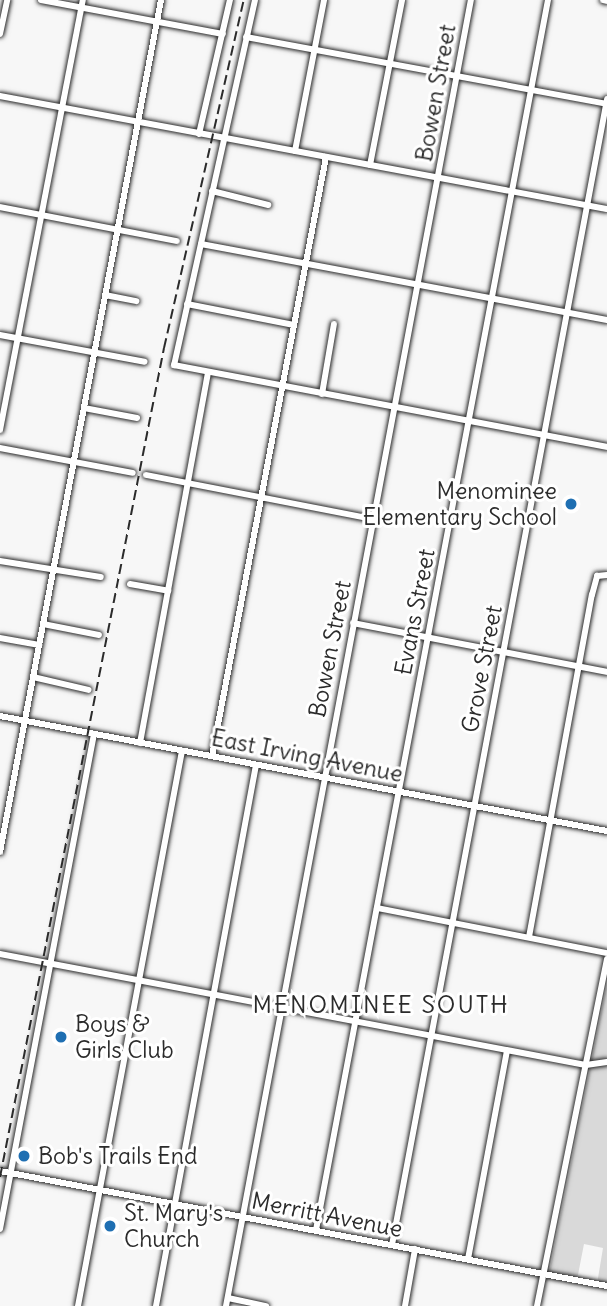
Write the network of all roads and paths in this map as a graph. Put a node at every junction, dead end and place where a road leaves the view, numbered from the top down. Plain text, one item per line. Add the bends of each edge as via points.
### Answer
1 (7, 0) edge
2 (41, 0) edge
3 (161, 0) edge
4 (230, 0) edge
5 (255, 0) edge
6 (324, 0) edge
7 (402, 0) edge
8 (471, 0) edge
9 (548, 0) edge
10 (83, 4) edge
11 (157, 21) junction
12 (0, 34) edge
13 (223, 34) junction
14 (246, 37) junction
15 (314, 50) junction
16 (390, 64) junction
17 (457, 77) junction
18 (531, 91) junction
19 (0, 96) edge
20 (607, 103) edge
21 (63, 107) junction
22 (138, 122) junction
23 (199, 134) junction
24 (224, 138) junction
25 (295, 151) junction
26 (326, 157) junction
27 (370, 165) junction
28 (439, 178) junction
29 (212, 191) junction
30 (512, 192) junction
31 (268, 205) dead end
32 (588, 205) junction
33 (0, 207) edge
34 (607, 209) edge
35 (42, 215) junction
36 (117, 229) junction
37 (177, 241) dead end
38 (201, 244) junction
39 (306, 264) junction
40 (418, 285) junction
41 (105, 295) junction
42 (492, 298) junction
43 (136, 301) dead end
44 (187, 304) junction
45 (567, 312) junction
46 (607, 320) edge
47 (334, 324) dead end
48 (294, 325) junction
49 (0, 335) edge
50 (18, 338) junction
51 (94, 353) junction
52 (145, 362) dead end
53 (208, 373) junction
54 (282, 386) junction
55 (322, 394) junction
56 (394, 407) junction
57 (83, 408) junction
58 (137, 418) dead end
59 (469, 421) junction
60 (0, 430) edge
61 (544, 436) junction
62 (607, 447) edge
63 (0, 448) edge
64 (73, 462) junction
65 (133, 473) dead end
66 (146, 475) dead end
67 (188, 483) junction
68 (261, 497) junction
69 (373, 519) junction
70 (0, 561) edge
71 (53, 570) junction
72 (606, 575) edge
73 (101, 577) dead end
74 (130, 584) dead end
75 (168, 591) junction
76 (353, 623) junction
77 (43, 624) junction
78 (99, 635) dead end
79 (428, 637) junction
80 (0, 638) edge
81 (39, 645) junction
82 (503, 652) junction
83 (579, 666) junction
84 (607, 671) edge
85 (33, 677) junction
86 (89, 690) dead end
87 (0, 716) edge
88 (25, 721) junction
89 (94, 734) junction
90 (139, 743) junction
91 (182, 751) junction
92 (212, 756) junction
93 (256, 765) junction
94 (324, 778) junction
95 (399, 792) junction
96 (0, 794) edge
97 (10, 796) junction
98 (474, 806) junction
99 (550, 820) junction
100 (607, 831) edge
101 (0, 852) edge
102 (377, 908) junction
103 (452, 923) junction
104 (529, 937) junction
105 (607, 953) edge
106 (0, 954) edge
107 (607, 959) edge
108 (50, 964) junction
109 (139, 981) junction
110 (214, 995) junction
111 (281, 1007) junction
112 (355, 1021) junction
113 (431, 1036) junction
114 (508, 1051) junction
115 (607, 1062) edge
116 (586, 1065) junction
117 (0, 1171) edge
118 (11, 1173) junction
119 (99, 1189) junction
120 (175, 1204) junction
121 (243, 1217) junction
122 (0, 1229) edge
123 (316, 1230) junction
124 (392, 1245) junction
125 (415, 1249) junction
126 (468, 1259) junction
127 (544, 1273) junction
128 (607, 1286) edge
129 (227, 1302) edge
130 (78, 1306) edge
131 (156, 1306) edge
132 (266, 1306) edge
133 (405, 1306) edge
134 (537, 1306) edge

1 - 12 street
2 - 10 street
3 - 11 street
4 - 13 street
5 - 14 street
6 - 15 street
7 - 16 street
8 - 17 street, Bowen Street
9 - 18 street, Evans Street
10 - 11 street
10 - 21 street
11 - 13 street
11 - 22 street
13 - 23 street
14 - 15 street
14 - 24 street
15 - 16 street
15 - 25 street
16 - 17 street
16 - 27 street
17 - 18 street
17 - 28 street, Bowen Street
18 - 20 street
18 - 30 street, Evans Street
19 - 21 street
20 - 32 street, Grove Street
21 - 22 street
21 - 35 street
22 - 23 street
22 - 36 street
23 - 24 street
24 - 25 street
24 - 29 street
25 - 26 street
26 - 27 street
26 - 39 street
27 - 28 street
28 - 30 street
28 - 40 street, Bowen Street
29 - 31 street
29 - 38 street
30 - 32 street
30 - 42 street, Evans Street
32 - 34 street
32 - 45 street, Grove Street
33 - 35 street
35 - 36 street
35 - 50 street
36 - 37 street
36 - 41 street
38 - 39 street
38 - 44 street
39 - 40 street
39 - 48 street
40 - 42 street
40 - 56 street, Bowen Street
41 - 43 street
41 - 51 street
42 - 45 street
42 - 59 street, Evans Street
44 - 48 street
44 - 53 street via 174,365
45 - 46 street
45 - 61 street, Grove Street
47 - 55 street
48 - 54 street
49 - 50 street
50 - 51 street
50 - 60 street
51 - 52 street
51 - 57 street
53 - 54 street
53 - 67 street
54 - 55 street
54 - 68 street
55 - 56 street
56 - 59 street
56 - 69 street, Bowen Street
57 - 58 street
57 - 64 street
59 - 61 street
59 - 79 street, Evans Street
61 - 62 street
61 - 82 street, Grove Street
63 - 64 street
64 - 65 street
64 - 71 street
66 - 67 street
67 - 68 street
67 - 75 street
68 - 69 street
68 - 92 street
69 - 76 street, Bowen Street
70 - 71 street
71 - 73 street
71 - 77 street
72 - 83 street via 596,577
74 - 75 street
75 - 90 street
76 - 79 street
76 - 94 street, Bowen Street
77 - 78 street
77 - 81 street
79 - 82 street
79 - 95 street, Evans Street
80 - 81 street
81 - 85 street
82 - 83 street
82 - 98 street, Grove Street
83 - 84 street
83 - 99 street
85 - 86 street
85 - 88 street
87 - 88 street, East Irving Avenue
88 - 89 street, East Irving Avenue
88 - 97 street
89 - 90 street, East Irving Avenue
89 - 108 street
90 - 91 street, East Irving Avenue
91 - 92 street, East Irving Avenue
91 - 109 street
92 - 93 street, East Irving Avenue
93 - 94 street, East Irving Avenue
93 - 110 street
94 - 95 street, East Irving Avenue
94 - 111 street, Bowen Street
95 - 98 street, East Irving Avenue
95 - 102 street, Evans Street
96 - 97 street
97 - 101 street
98 - 99 street, East Irving Avenue
98 - 103 street, Grove Street
99 - 100 street, East Irving Avenue
99 - 104 street
102 - 103 street
102 - 112 street, Evans Street
103 - 104 street
103 - 113 street, Grove Street
104 - 105 street
106 - 108 street
107 - 116 street
108 - 109 street
108 - 118 street
109 - 110 street
109 - 119 street
110 - 111 street
110 - 120 street
111 - 112 street
111 - 121 street, Bowen Street
112 - 113 street
112 - 123 street, Evans Street
113 - 114 street
113 - 124 street, Grove Street
114 - 116 street
114 - 126 street
115 - 116 street
116 - 127 street
117 - 118 street, Merritt Avenue
118 - 119 street, Merritt Avenue
118 - 122 street
119 - 120 street, Merritt Avenue
119 - 130 street
120 - 121 street, Merritt Avenue
120 - 131 street
121 - 123 street, Merritt Avenue
121 - 129 street, Bowen Street
123 - 124 street, Merritt Avenue
124 - 125 street, Merritt Avenue
125 - 126 street, Merritt Avenue
125 - 133 street
126 - 127 street, Merritt Avenue
127 - 128 street, Merritt Avenue
127 - 134 street
129 - 132 street

